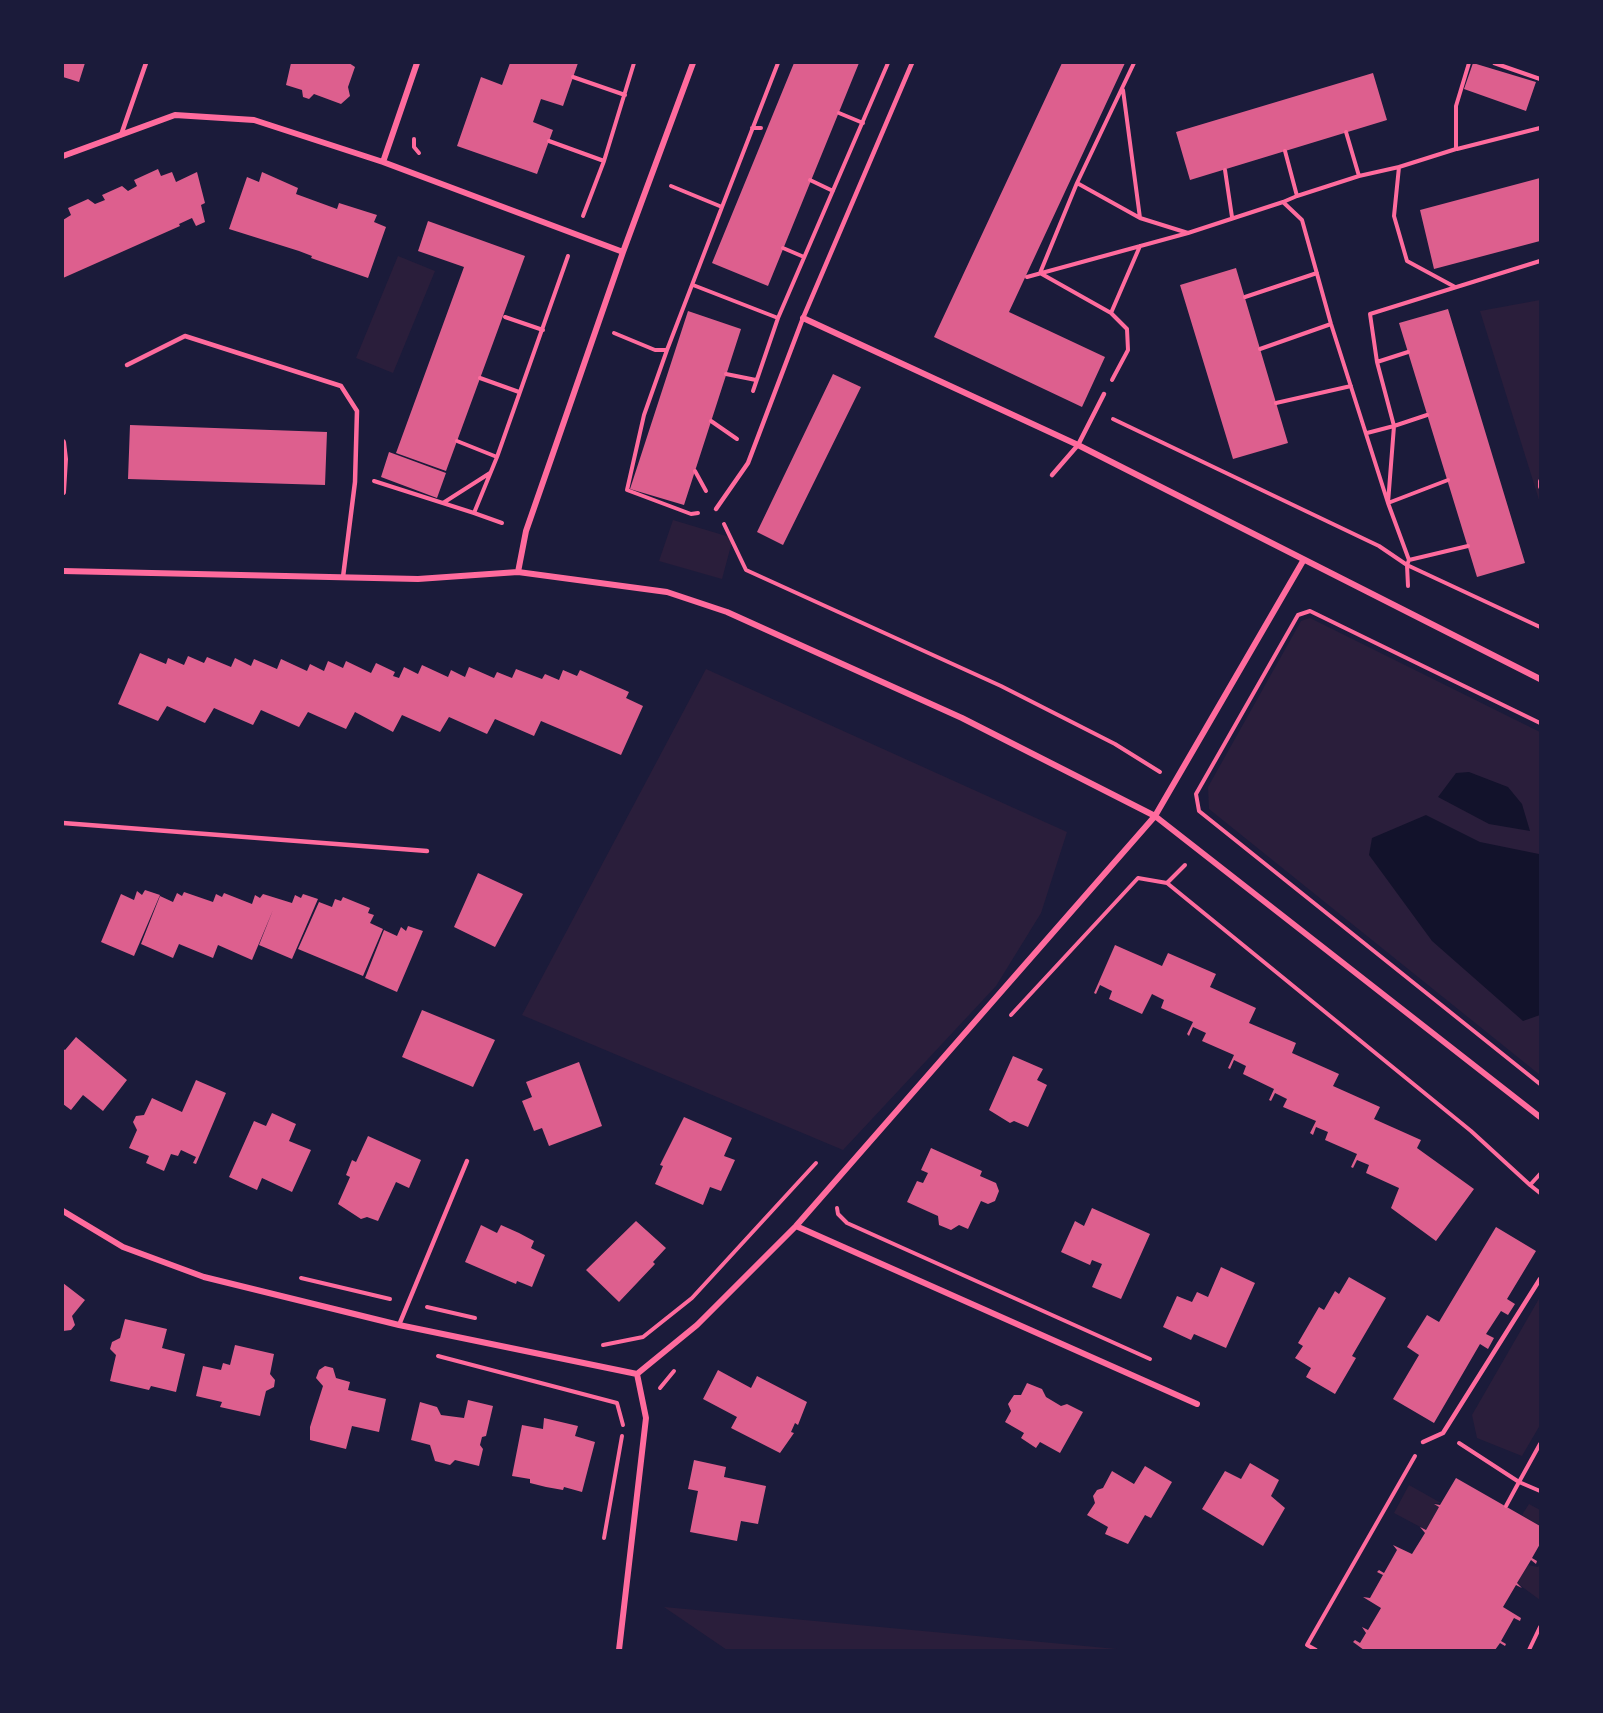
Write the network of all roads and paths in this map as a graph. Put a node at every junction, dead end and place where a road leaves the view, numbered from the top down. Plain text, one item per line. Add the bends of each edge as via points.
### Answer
1 (146, 63) edge
2 (417, 63) edge
3 (634, 63) edge
4 (693, 63) edge
5 (778, 63) edge
6 (888, 63) edge
7 (912, 63) edge
8 (1134, 63) edge
9 (1468, 63) edge
10 (1494, 63) edge
11 (573, 77) dead end
12 (1540, 80) edge
13 (1123, 89) junction
14 (625, 95) junction
15 (839, 113) dead end
16 (863, 123) junction
17 (752, 128) junction
18 (1540, 128) edge
19 (760, 129) dead end
20 (414, 131) dead end
21 (1346, 132) dead end
22 (121, 135) junction
23 (549, 141) dead end
24 (1456, 149) junction
25 (1285, 151) dead end
26 (63, 156) edge
27 (426, 159) dead end
28 (604, 161) junction
29 (383, 162) junction
30 (1398, 167) junction
31 (1225, 170) dead end
32 (1359, 176) junction
33 (810, 180) dead end
34 (1077, 183) junction
35 (671, 186) dead end
36 (833, 191) junction
37 (1297, 196) junction
38 (1283, 202) junction
39 (722, 207) junction
40 (576, 214) dead end
41 (584, 215) junction
42 (1232, 217) junction
43 (1140, 218) junction
44 (581, 221) dead end
45 (1188, 233) junction
46 (1140, 246) junction
47 (783, 248) dead end
48 (623, 252) junction
49 (568, 256) dead end
50 (804, 257) junction
51 (1540, 261) edge
52 (1040, 273) junction
53 (1317, 273) junction
54 (1027, 277) dead end
55 (693, 285) junction
56 (1455, 287) junction
57 (1245, 297) dead end
58 (1111, 313) junction
59 (505, 317) dead end
60 (778, 318) junction
61 (803, 318) junction
62 (1331, 324) junction
63 (543, 330) junction
64 (610, 332) dead end
65 (1260, 349) dead end
66 (667, 350) junction
67 (1408, 352) dead end
68 (1377, 362) junction
69 (127, 365) dead end
70 (726, 374) dead end
71 (480, 378) dead end
72 (756, 380) junction
73 (1352, 386) junction
74 (519, 392) junction
75 (1104, 394) joint
76 (750, 400) dead end
77 (1276, 403) dead end
78 (1096, 411) junction
79 (1428, 416) dead end
80 (711, 421) dead end
81 (1394, 426) junction
82 (741, 430) dead end
83 (1367, 433) junction
84 (738, 440) junction
85 (457, 441) dead end
86 (63, 442) edge
87 (1078, 445) junction
88 (735, 450) dead end
89 (497, 457) junction
90 (491, 472) junction
91 (1052, 474) dead end
92 (364, 478) dead end
93 (1448, 480) dead end
94 (1540, 481) edge
95 (1540, 487) edge
96 (63, 492) edge
97 (1388, 503) junction
98 (442, 504) junction
99 (716, 509) junction
100 (474, 513) junction
101 (502, 523) dead end
102 (1468, 546) dead end
103 (1303, 561) junction
104 (1408, 563) junction
105 (63, 572) edge
106 (518, 572) junction
107 (343, 577) junction
108 (1408, 586) dead end
109 (1540, 627) edge
110 (1540, 679) edge
111 (1540, 723) edge
112 (1175, 782) junction
113 (1196, 794) junction
114 (1155, 816) junction
115 (63, 823) edge
116 (1221, 828) junction
117 (1215, 833) dead end
118 (428, 851) dead end
119 (1185, 865) dead end
120 (1167, 883) junction
121 (1008, 1018) dead end
122 (1540, 1084) edge
123 (1540, 1117) edge
124 (467, 1161) dead end
125 (816, 1163) dead end
126 (1540, 1174) edge
127 (1530, 1185) junction
128 (1540, 1193) edge
129 (63, 1211) edge
130 (796, 1226) junction
131 (808, 1231) junction
132 (293, 1276) dead end
133 (1540, 1279) edge
134 (408, 1303) junction
135 (481, 1319) dead end
136 (399, 1325) junction
137 (602, 1345) dead end
138 (430, 1354) dead end
139 (1150, 1359) dead end
140 (677, 1369) dead end
141 (637, 1374) junction
142 (659, 1398) dead end
143 (1197, 1404) dead end
144 (1443, 1433) junction
145 (1423, 1442) joint
146 (1540, 1444) edge
147 (1519, 1482) junction
148 (1540, 1491) edge
149 (1506, 1506) dead end
150 (604, 1538) dead end
151 (1540, 1627) edge
152 (619, 1650) edge
153 (1316, 1650) edge
154 (1529, 1650) edge

1 - 22 lane
2 - 29 street
3 - 14 path
4 - 48 street
5 - 17 path
6 - 16 path
7 - 61 lane
8 - 13 path
9 - 24 path via 1456,106
10 - 12 path
11 - 14 path
13 - 34 path
13 - 43 path
14 - 28 path
15 - 16 path
16 - 36 path
17 - 19 path
17 - 39 path
18 - 24 path
20 - 27 path via 414,147
21 - 32 path
22 - 26 street
22 - 29 street via 175,115 254,120
23 - 28 path
24 - 30 path
25 - 37 path
28 - 41 path
29 - 48 street
30 - 32 path
30 - 56 path via 1394,216 1407,261
31 - 42 path
32 - 37 path
33 - 36 path
34 - 43 path
34 - 52 path
35 - 39 path
36 - 50 path
37 - 38 path
38 - 42 path
38 - 53 path via 1302,220
39 - 55 path
40 - 41 path
41 - 44 path
42 - 45 path
43 - 45 path
45 - 46 path
46 - 52 path
46 - 58 path
47 - 50 path
48 - 106 street via 526,531
49 - 63 path
50 - 60 path
51 - 56 path
52 - 54 path
52 - 58 path
53 - 57 path
53 - 62 path
55 - 60 path
55 - 66 path
56 - 68 path via 1370,314
58 - 75 path via 1126,330 1128,350
59 - 63 path
60 - 72 path
61 - 87 street
61 - 99 lane via 748,463
62 - 65 path
62 - 73 path
63 - 74 path
64 - 66 path via 655,350
66 - 99 path via 644,416 627,490 691,514
67 - 68 path
68 - 81 path
69 - 107 lane via 185,336 341,386 357,411 355,482
70 - 72 path
71 - 74 path
72 - 76 path
73 - 77 path
73 - 83 path
74 - 89 path
75 - 78 lane
78 - 87 lane
78 - 104 path
79 - 81 path
80 - 84 path
81 - 83 path
81 - 97 path
82 - 84 path
83 - 97 path
84 - 88 path
85 - 89 path
86 - 96 street
87 - 91 lane
87 - 103 street
89 - 90 path
90 - 98 path
90 - 100 path
92 - 98 path
93 - 97 path
94 - 95 path
97 - 104 path
98 - 100 path
99 - 112 path via 746,570 1001,686 1115,744
100 - 101 path
102 - 104 path
103 - 110 street
103 - 112 street
104 - 108 path
104 - 109 path
105 - 107 street
106 - 107 street via 418,579
106 - 114 street via 668,592 727,612 962,718
111 - 113 path via 1310,611 1298,615
112 - 113 path
112 - 114 street
113 - 116 path via 1199,811
114 - 123 street
114 - 130 street
115 - 118 lane
116 - 117 path
116 - 122 path
119 - 120 path
120 - 121 path via 1138,878
120 - 127 path via 1471,1131
124 - 134 lane
125 - 137 path via 692,1298 643,1337
126 - 127 path
127 - 128 path
129 - 136 street via 123,1247 204,1277
130 - 131 street
130 - 141 street via 697,1325
131 - 139 path via 836,1202 838,1214 847,1222
131 - 143 street
132 - 134 path
133 - 144 lane
134 - 135 path
134 - 136 lane
136 - 141 street
138 - 150 path via 617,1403 624,1422
140 - 142 path via 660,1386
141 - 152 street via 646,1418
144 - 145 lane
144 - 147 path
145 - 153 path via 1306,1645
146 - 147 path
147 - 148 path
147 - 149 path
151 - 154 path

